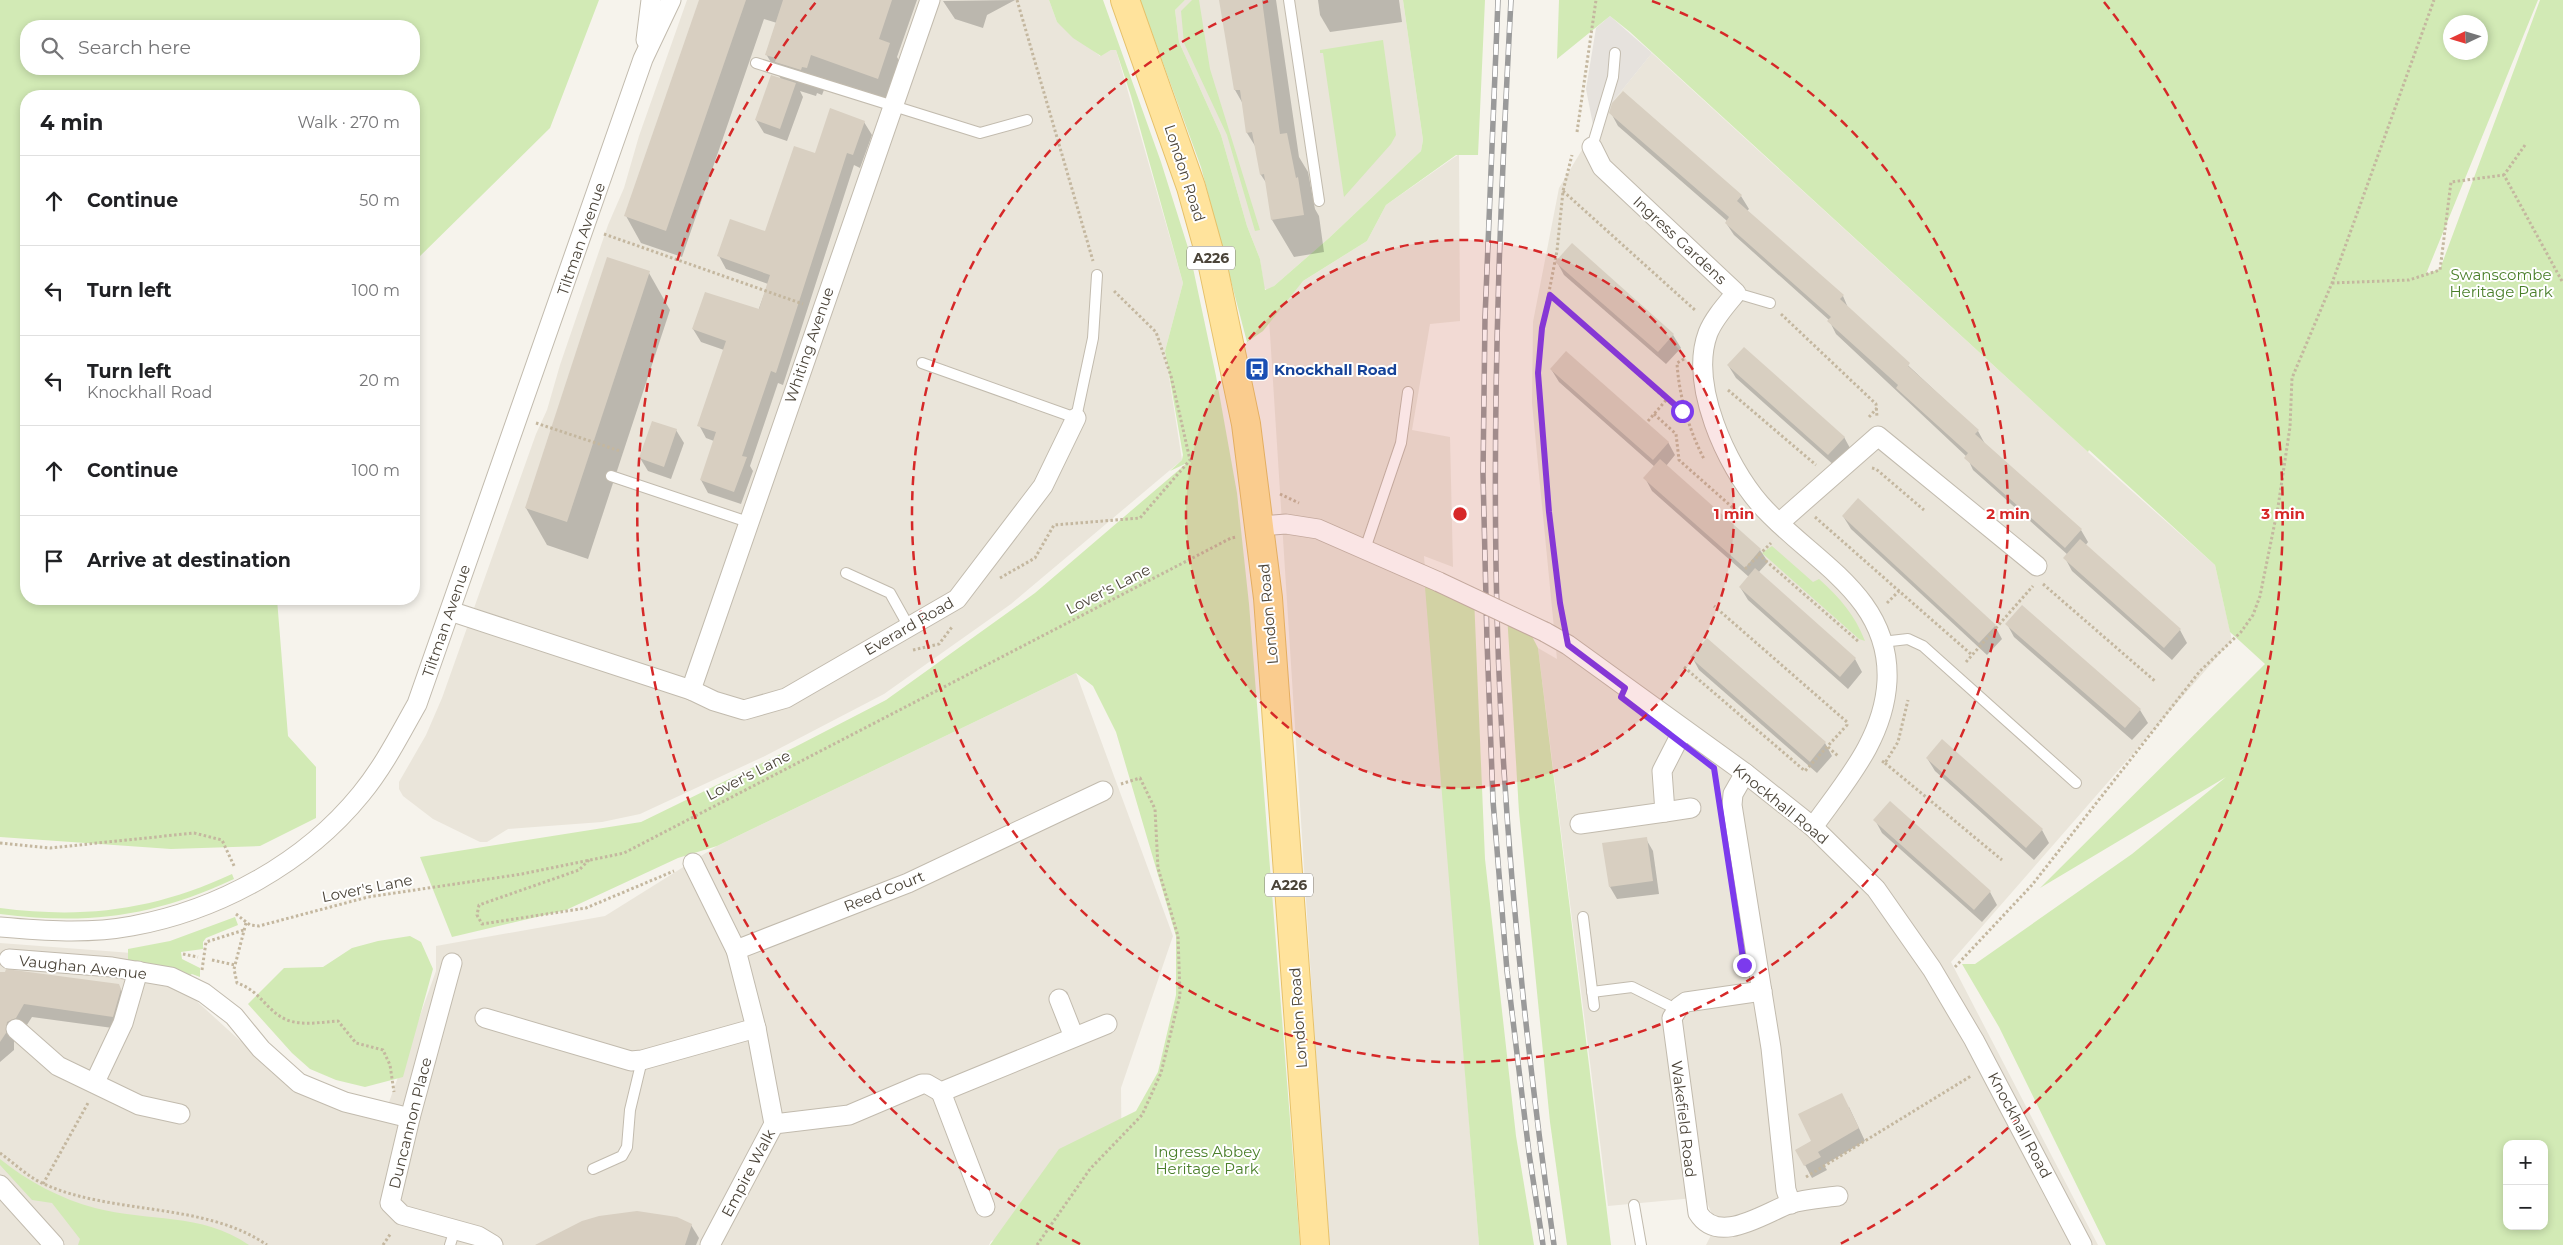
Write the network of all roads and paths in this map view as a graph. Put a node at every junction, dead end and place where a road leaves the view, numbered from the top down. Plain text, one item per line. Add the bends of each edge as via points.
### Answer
1 (650, 0) edge
2 (670, 0) edge
3 (930, 0) edge
4 (1125, 0) edge
5 (1289, 0) edge
6 (1596, 0) edge
7 (2434, 0) edge
8 (1615, 53) dead end
9 (643, 59) junction
10 (756, 63) dead end
11 (892, 107) junction
12 (1027, 120) dead end
13 (1580, 144) junction
14 (2525, 145) dead end
15 (2504, 175) junction
16 (1563, 191) junction
17 (1319, 201) dead end
18 (601, 233) dead end
19 (1097, 275) dead end
20 (2332, 283) junction
21 (2563, 283) edge
22 (1736, 293) junction
23 (1550, 295) junction
24 (1770, 303) joint
25 (822, 310) junction
26 (1712, 325) junction
27 (1687, 355) dead end
28 (922, 363) dead end
29 (1722, 385) dead end
30 (1408, 392) dead end
31 (1667, 399) junction
32 (1877, 408) junction
33 (1685, 411) junction
34 (1076, 418) junction
35 (1648, 421) dead end
36 (1864, 422) dead end
37 (536, 424) dead end
38 (1878, 436) junction
39 (620, 451) dead end
40 (1707, 464) dead end
41 (1870, 468) dead end
42 (1820, 469) dead end
43 (611, 476) dead end
44 (1818, 510) dead end
45 (1924, 510) dead end
46 (1812, 515) junction
47 (1807, 520) dead end
48 (748, 522) junction
49 (1779, 523) junction
50 (1251, 531) junction
51 (1771, 543) dead end
52 (1365, 549) junction
53 (1758, 554) junction
54 (2036, 566) dead end
55 (1745, 569) dead end
56 (846, 573) dead end
57 (1899, 591) junction
58 (1714, 606) dead end
59 (450, 611) junction
60 (909, 627) junction
61 (1889, 641) junction
62 (1568, 645) junction
63 (1864, 645) dead end
64 (1972, 655) junction
65 (1684, 667) dead end
66 (1955, 674) junction
67 (2156, 682) dead end
68 (691, 690) junction
69 (1908, 696) dead end
70 (1683, 730) junction
71 (1827, 747) junction
72 (1838, 756) dead end
73 (1879, 758) dead end
74 (1885, 763) junction
75 (1745, 774) junction
76 (2076, 783) dead end
77 (1102, 791) joint
78 (1691, 808) dead end
79 (1665, 812) junction
80 (1580, 824) dead end
81 (1813, 827) junction
82 (0, 844) edge
83 (590, 859) junction
84 (2002, 860) dead end
85 (693, 863) joint
86 (235, 866) dead end
87 (234, 912) dead end
88 (1583, 917) dead end
89 (246, 923) junction
90 (0, 927) edge
91 (244, 930) junction
92 (736, 950) junction
93 (183, 954) dead end
94 (198, 957) dead end
95 (9, 959) dead end
96 (212, 960) dead end
97 (452, 963) dead end
98 (235, 964) junction
99 (138, 971) junction
100 (1940, 982) junction
101 (198, 990) junction
102 (1762, 991) junction
103 (1592, 992) junction
104 (1059, 999) dead end
105 (1594, 1006) dead end
106 (1676, 1010) junction
107 (485, 1018) dead end
108 (1107, 1024) dead end
109 (756, 1028) junction
110 (16, 1029) dead end
111 (1074, 1037) junction
112 (642, 1060) junction
113 (1989, 1066) junction
114 (97, 1083) junction
115 (941, 1092) junction
116 (180, 1114) dead end
117 (401, 1115) junction
118 (774, 1124) junction
119 (0, 1153) edge
120 (593, 1169) dead end
121 (43, 1184) junction
122 (0, 1185) edge
123 (1838, 1196) dead end
124 (1789, 1197) junction
125 (1634, 1205) dead end
126 (985, 1207) dead end
127 (452, 1237) edge
128 (54, 1245) edge
129 (267, 1245) edge
130 (493, 1245) edge
131 (710, 1245) edge
132 (1037, 1245) edge
133 (1314, 1245) edge
134 (1641, 1245) edge
135 (2082, 1245) edge

1 - 9 street, Tiltman Avenue
2 - 9 street, Tiltman Avenue
3 - 11 street, Whiting Avenue
4 - 50 main road, London Road / A226 via 1191,186 1212,262 1246,424
5 - 17 lane
6 - 13 path
7 - 20 path
8 - 13 lane via 1613,77
9 - 59 street, Tiltman Avenue
10 - 11 lane
11 - 12 lane via 980,133
11 - 25 street, Whiting Avenue
13 - 16 path
13 - 22 street, Ingress Gardens
14 - 15 path
15 - 20 path via 2451,182 2440,270 2409,280
15 - 21 path
16 - 23 path
16 - 26 path
18 - 25 path
19 - 34 lane via 1093,338
20 - 100 path via 2292,378 2290,427 2278,507 2260,596 2252,615 2241,632 2200,671 2032,884
22 - 24 lane
22 - 26 street, Ingress Gardens
23 - 31 path
23 - 62 path via 1542,328 1538,373 1550,521
24 - 32 path
25 - 48 street, Whiting Avenue
26 - 49 street, Ingress Gardens via 1704,345 1702,371 1712,413 1744,483
27 - 33 path via 1677,363
28 - 34 lane
29 - 42 path
30 - 52 lane via 1401,444
31 - 33 path
31 - 35 path
32 - 36 path
32 - 38 path
33 - 40 path
34 - 60 street, Everard Road via 1043,486 956,600
37 - 39 path
38 - 49 street
38 - 54 street
41 - 45 path via 1876,469
43 - 48 lane
44 - 46 path
46 - 47 path
46 - 57 path
48 - 68 street, Whiting Avenue
49 - 61 street, Ingress Gardens via 1859,596
50 - 52 street, Knockhall Road via 1277,524 1311,527
50 - 83 path, Lover's Lane via 1230,538 624,853
50 - 133 main road, London Road / A226 via 1273,659
51 - 53 path
52 - 62 street, Knockhall Road, bridge
53 - 55 path
53 - 63 path
56 - 60 lane via 890,593
57 - 61 path via 1881,609 1890,617
57 - 64 path
58 - 71 path via 1847,722
59 - 68 street, Everard Road
59 - 90 street, Tiltman Avenue via 418,704 382,766 338,820 297,854 218,901 160,920 101,930 49,931
60 - 68 street, Everard Road via 786,698 744,710
61 - 66 lane via 1908,639 1918,643
61 - 81 street, Ingress Gardens via 1880,722 1867,749
62 - 70 street, Knockhall Road
64 - 66 path
64 - 67 path via 2038,580
65 - 71 path via 1804,771
66 - 76 lane via 1980,700
69 - 74 path via 1898,742
70 - 75 street, Knockhall Road
70 - 79 street via 1662,771
71 - 72 path
73 - 74 path
74 - 84 path
75 - 81 street, Knockhall Road
75 - 102 street via 1733,794 1732,805
77 - 92 street, Reed Court via 908,883
77 - 132 path via 1140,778 1155,809 1158,868 1178,936 1180,996 1160,1074 1142,1115 1090,1169
78 - 79 street
79 - 80 street
81 - 100 street, Knockhall Road via 1876,889
82 - 86 path via 50,848 194,833 222,840
83 - 85 path via 579,870 479,906 477,915 482,924 586,908
83 - 89 path, Lover's Lane via 522,874 368,898 259,926
85 - 92 street
87 - 89 path
88 - 103 lane
89 - 91 path
91 - 98 path
91 - 101 path via 206,942
92 - 109 street
93 - 94 path
95 - 99 street, Vaughan Avenue
96 - 98 path
97 - 117 street, Duncannon Place
98 - 117 path via 237,983 254,990 287,1020 311,1023 338,1021 356,1044 383,1050 394,1079
99 - 101 street, Vaughan Avenue via 171,977
99 - 114 street via 123,1023
100 - 113 street, Knockhall Road
101 - 117 street, Vaughan Avenue via 234,1016 261,1050 299,1083 345,1102
102 - 106 street via 1690,1001
102 - 124 street
103 - 105 lane
103 - 106 lane via 1632,987
104 - 111 street
106 - 124 street, Wakefield Road via 1672,1024 1699,1216 1715,1229 1728,1231
107 - 112 street via 622,1059
108 - 111 street
109 - 112 street
109 - 118 street
110 - 114 street via 58,1066
111 - 115 street
112 - 120 lane via 630,1110 627,1147 622,1156
113 - 124 path
113 - 135 street, Knockhall Road
114 - 116 street via 138,1105
114 - 121 path
115 - 118 street, Empire Walk via 922,1084 849,1115
115 - 126 street
117 - 127 street, Duncannon Place via 390,1203 402,1215
118 - 131 street, Empire Walk
119 - 121 path
121 - 129 path via 159,1212 223,1222 248,1232
122 - 128 street
123 - 124 street, Wakefield Road
125 - 134 lane
127 - 130 street, Duncannon Place via 480,1237

